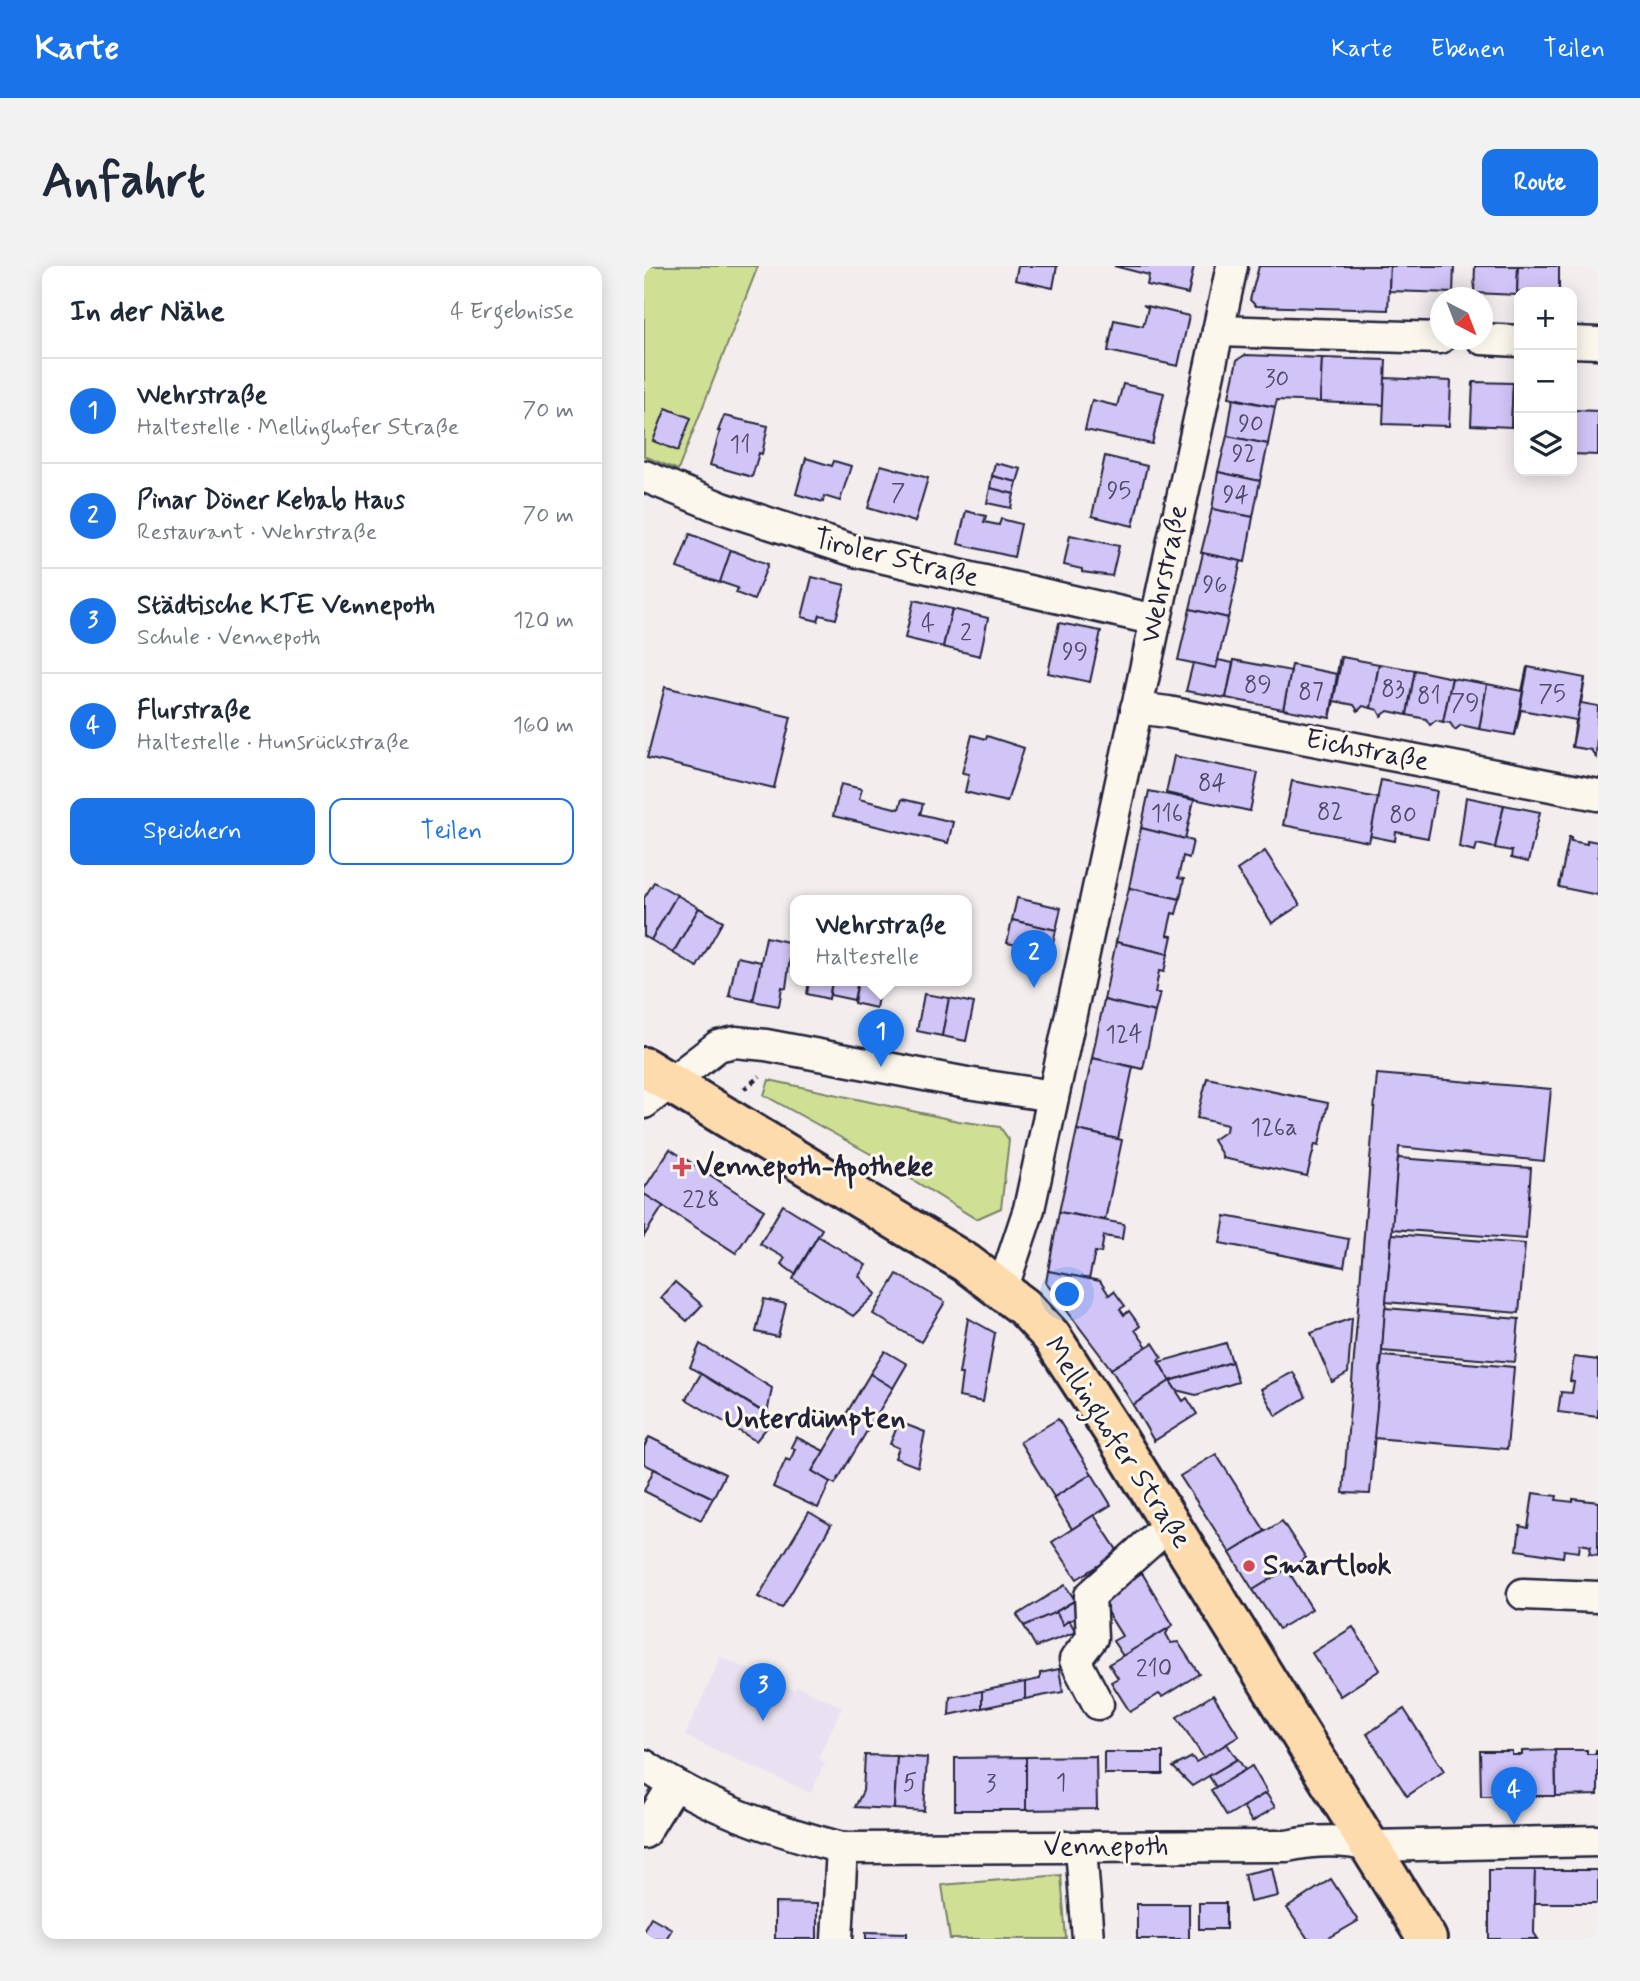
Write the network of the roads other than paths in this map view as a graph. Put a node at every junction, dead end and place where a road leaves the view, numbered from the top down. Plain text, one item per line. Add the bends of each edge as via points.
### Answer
1 (1232, 266) edge
2 (1217, 331) junction
3 (1430, 338) edge
4 (1493, 340) edge
5 (1514, 341) edge
6 (1577, 342) edge
7 (1598, 343) edge
8 (644, 476) edge
9 (1156, 620) junction
10 (1136, 708) junction
11 (1598, 795) edge
12 (653, 1084) edge
13 (1052, 1096) junction
14 (1002, 1290) junction
15 (1170, 1524) junction
16 (1523, 1594) dead end
17 (1598, 1597) edge
18 (1098, 1704) dead end
19 (644, 1765) edge
20 (674, 1784) junction
21 (644, 1833) edge
22 (1598, 1841) edge
23 (1370, 1846) junction
24 (1080, 1848) junction
25 (842, 1849) junction
26 (837, 1939) edge
27 (1088, 1939) edge
28 (1427, 1939) edge

1 - 2 street, Wehrstraße
2 - 3 street
2 - 9 street, Wehrstraße
4 - 5 street
6 - 7 street
8 - 9 street, Tiroler Straße via 722,508 858,552
9 - 10 street, Wehrstraße
10 - 11 street, Eichstraße
10 - 13 street, Wehrstraße
12 - 13 street, Mellinghofer Straße via 718,1046 735,1042
12 - 14 main road, Mellinghofer Straße via 966,1263
13 - 14 street, Wehrstraße via 1029,1209
14 - 15 main road, Mellinghofer Straße via 1024,1307 1056,1344
15 - 18 street via 1090,1596 1092,1637 1075,1660
15 - 23 main road, Mellinghofer Straße
16 - 17 street
19 - 20 street, Vennepoth
20 - 21 street
20 - 25 street, Vennepoth via 734,1814
22 - 23 street, Vennepoth
23 - 24 street, Vennepoth via 1328,1841 1287,1846
23 - 28 main road, Mellinghofer Straße
24 - 25 street, Vennepoth
24 - 27 street
25 - 26 street

